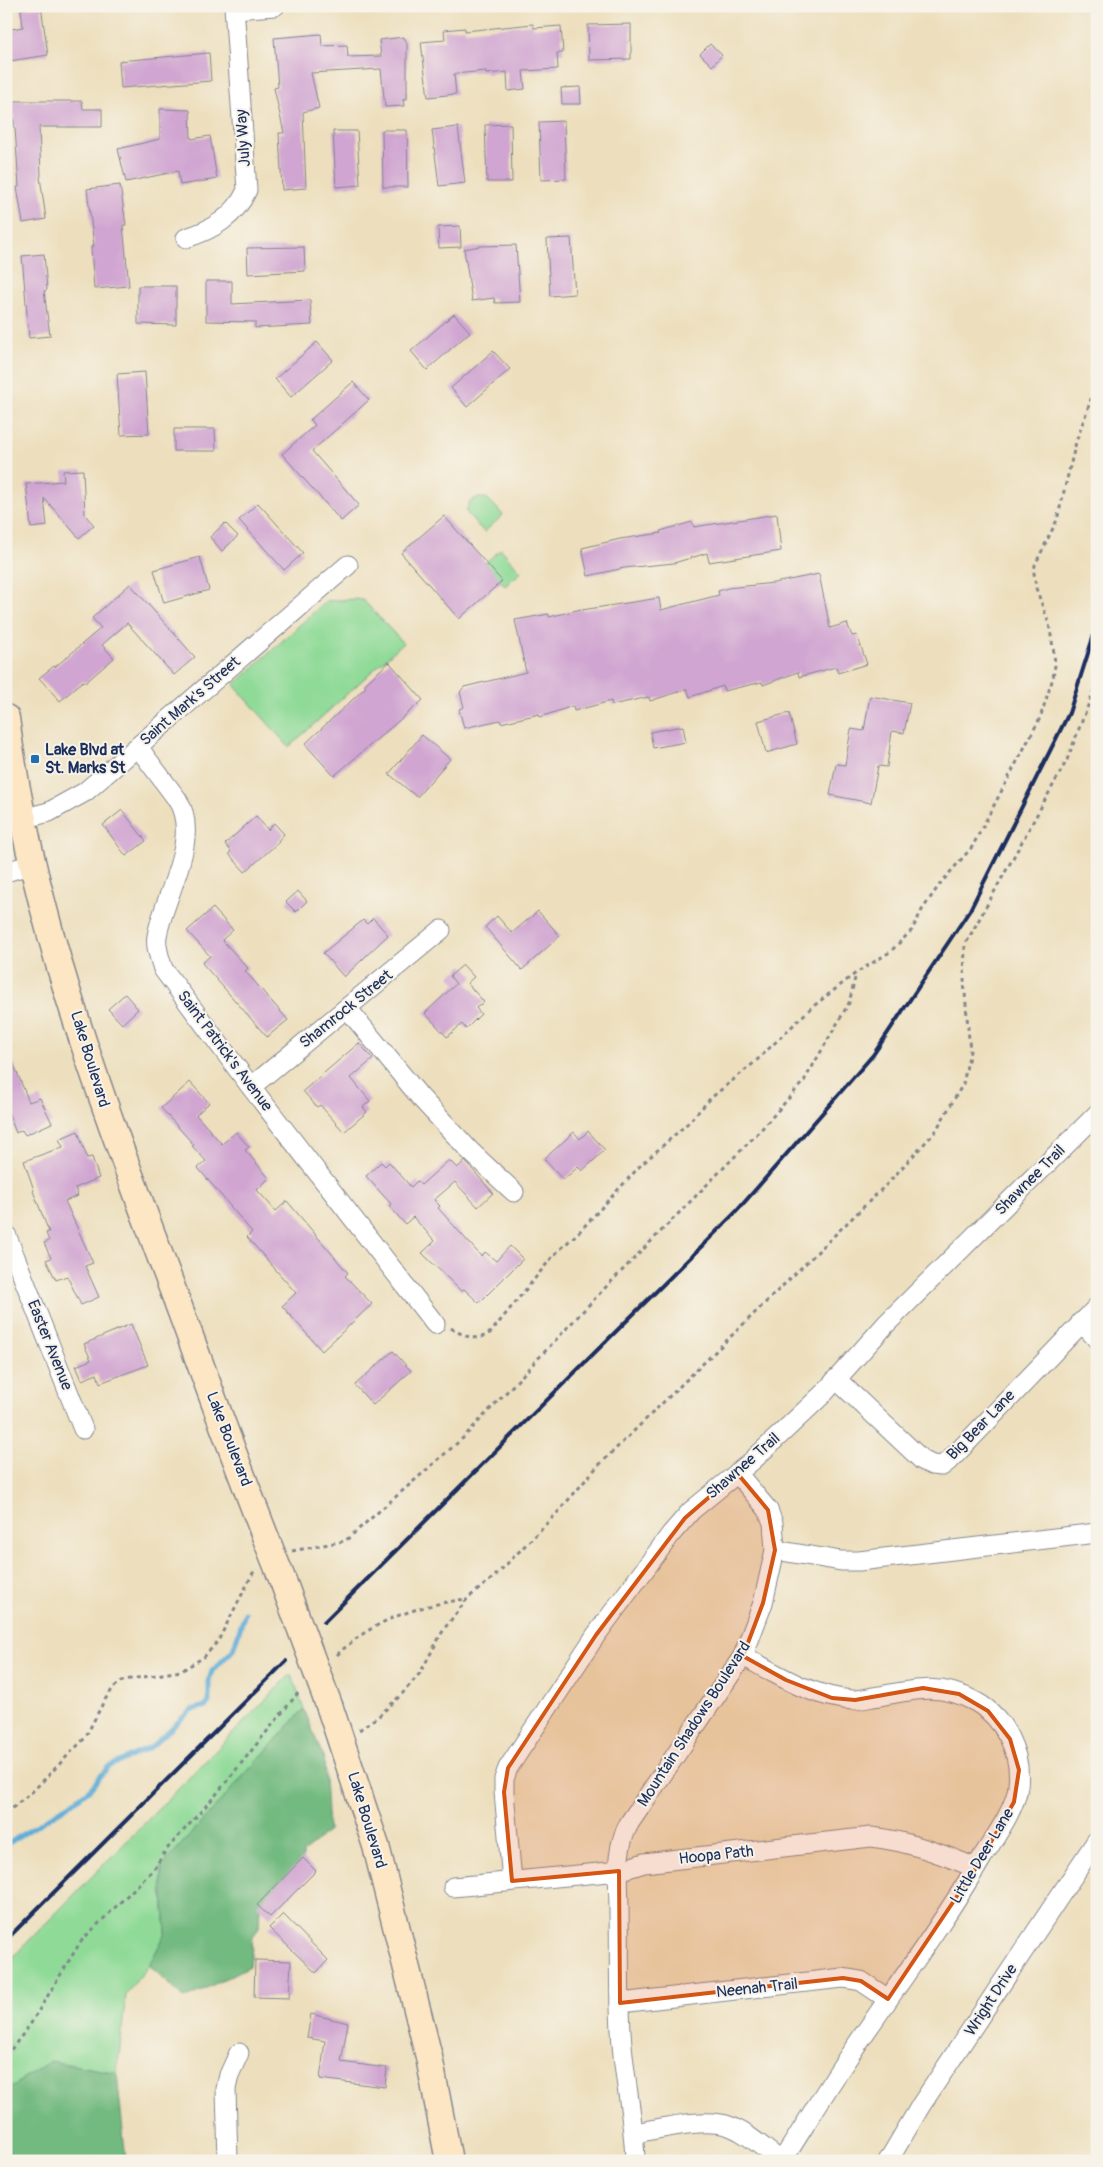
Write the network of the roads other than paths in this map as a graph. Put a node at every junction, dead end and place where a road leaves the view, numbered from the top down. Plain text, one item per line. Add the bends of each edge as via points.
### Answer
1 (275, 6) edge
2 (235, 7) edge
3 (186, 238) dead end
4 (348, 565) dead end
5 (6, 718) edge
6 (138, 747) junction
7 (22, 819) junction
8 (32, 864) junction
9 (6, 872) edge
10 (441, 930) dead end
11 (347, 1008) junction
12 (251, 1087) junction
13 (1097, 1114) edge
14 (514, 1192) dead end
15 (6, 1234) edge
16 (1097, 1307) edge
17 (1081, 1322) junction
18 (435, 1324) road end
19 (1097, 1340) edge
20 (836, 1379) junction
21 (83, 1429) dead end
22 (737, 1473) junction
23 (1097, 1533) edge
24 (775, 1550) junction
25 (743, 1656) junction
26 (1097, 1840) edge
27 (976, 1868) junction
28 (619, 1871) junction
29 (512, 1881) junction
30 (453, 1887) dead end
31 (888, 1999) junction
32 (620, 2003) junction
33 (239, 2053) dead end
34 (634, 2133) junction
35 (228, 2161) edge
36 (449, 2161) edge
37 (635, 2161) edge
38 (782, 2161) edge
39 (888, 2161) edge

1 - 2 street
2 - 3 street, July Way via 247,190 239,204 221,222 204,233
4 - 6 street, Saint Mark's Street
5 - 7 main road, Lake Boulevard
6 - 7 street, Saint Mark's Street via 85,792 49,812
6 - 12 street, Saint Patrick's Avenue via 182,806 184,818 185,839 157,935 158,955 163,969
7 - 8 main road, Lake Boulevard
8 - 9 street
8 - 36 main road, Lake Boulevard, bridge via 48,926 109,1120 330,1708 376,1846 429,2057
10 - 11 street, Shamrock Street
11 - 12 street, Shamrock Street
11 - 14 street via 420,1097
12 - 18 street, Saint Patrick's Avenue
13 - 20 street, Shawnee Trail via 928,1281
15 - 21 street, Easter Avenue
16 - 17 street, Big Bear Lane
17 - 19 street
17 - 20 street, Big Bear Lane via 942,1466 922,1460
20 - 22 street, Shawnee Trail
22 - 24 street, Mountain Shadows Boulevard via 768,1510 773,1523
22 - 29 street, Shawnee Trail via 691,1511 655,1553 596,1634 508,1768 504,1786
23 - 24 street via 858,1560
24 - 25 street, Mountain Shadows Boulevard via 763,1603
25 - 27 street, Little Deer Lane via 786,1680 832,1698 855,1700 935,1688 959,1694 988,1711 1000,1722 1010,1739 1019,1770 1018,1787 1014,1802
25 - 28 street, Mountain Shadows Boulevard via 626,1828 621,1842
26 - 39 street, Wright Drive via 921,2105
27 - 28 street, Hoopa Path via 896,1840 870,1837 644,1863
27 - 31 street, Little Deer Lane
28 - 29 street, Hoopa Path
28 - 32 street, Mountain Shadows Boulevard
29 - 30 street, Hoopa Path
31 - 32 street, Neenah Trail via 860,1981 844,1978
31 - 38 street, Little Deer Lane
32 - 34 street, Mountain Shadows Boulevard via 622,2045
33 - 35 street via 226,2089
34 - 37 street, Mountain Shadows Boulevard
34 - 38 street via 705,2123 727,2125

